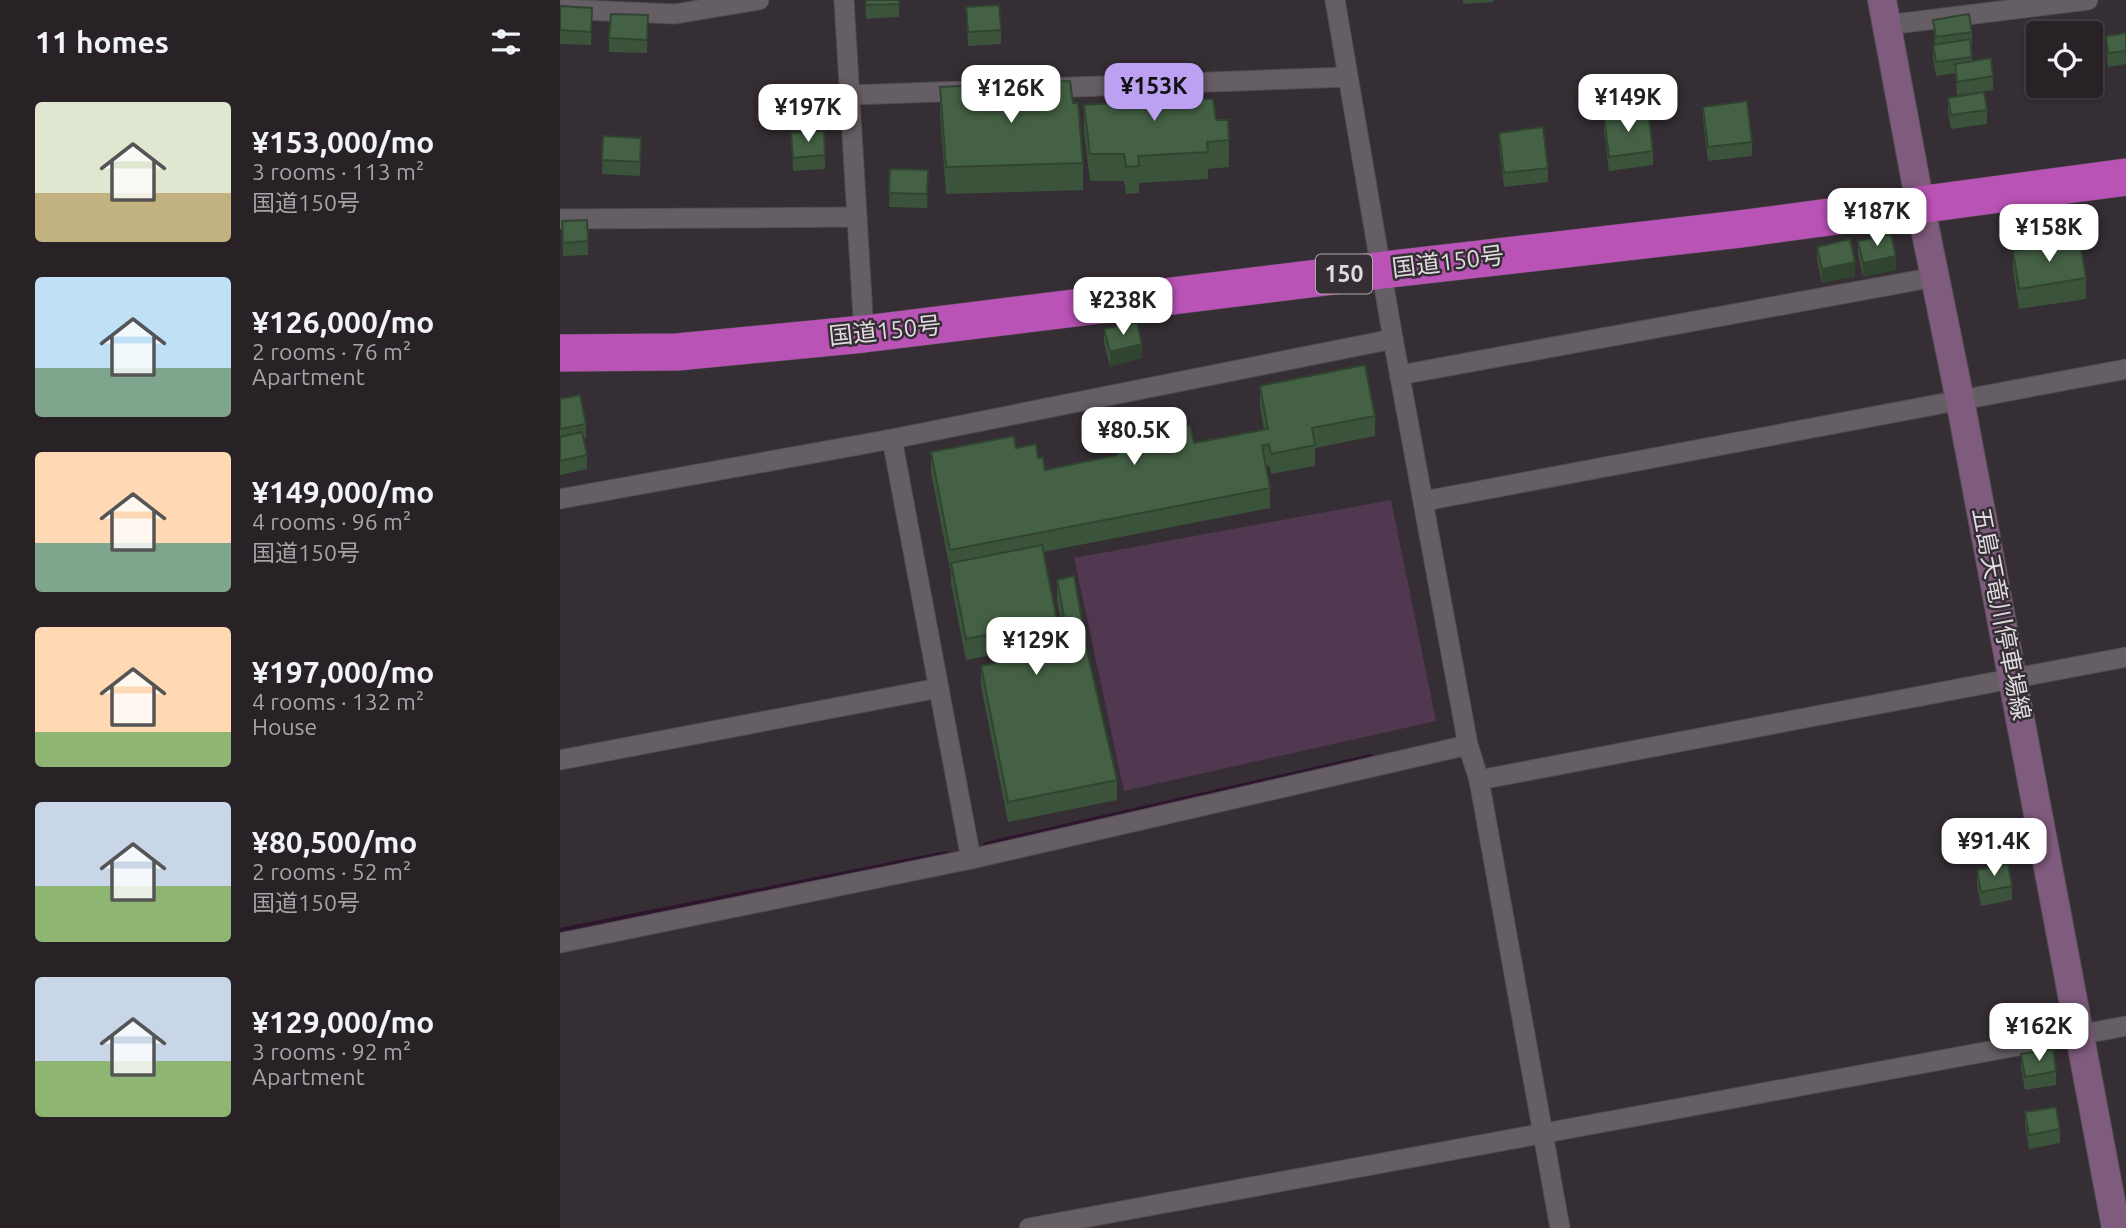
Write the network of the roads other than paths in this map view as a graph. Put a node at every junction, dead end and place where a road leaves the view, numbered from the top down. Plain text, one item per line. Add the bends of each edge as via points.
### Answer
1 (759, 0) edge
2 (844, 0) edge
3 (1335, 0) edge
4 (2088, 0) edge
5 (560, 9) edge
6 (1885, 13) edge
7 (1348, 77) junction
8 (1030, 88) edge
9 (988, 90) edge
10 (850, 95) junction
11 (2126, 177) edge
12 (1920, 204) junction
13 (857, 217) junction
14 (560, 219) edge
15 (1382, 270) junction
16 (1935, 277) junction
17 (864, 334) junction
18 (1393, 339) junction
19 (560, 353) edge
20 (2126, 369) edge
21 (1400, 375) junction
22 (1960, 400) junction
23 (892, 439) junction
24 (560, 499) edge
25 (1424, 501) junction
26 (2126, 657) edge
27 (2013, 678) junction
28 (939, 688) junction
29 (1468, 745) junction
30 (560, 760) edge
31 (1479, 780) junction
32 (971, 859) junction
33 (560, 943) edge
34 (2126, 1026) edge
35 (2080, 1034) junction
36 (1542, 1133) junction
37 (1029, 1228) edge
38 (1560, 1228) edge
39 (2116, 1228) edge

1 - 5 street via 675,14
2 - 10 street
3 - 7 street
4 - 6 street
6 - 12 main road, 五島天竜川停車場線
7 - 8 street
7 - 15 street
9 - 10 street
10 - 13 street
11 - 12 highway, 国道150号 / 150
12 - 15 highway, 国道150号 / 150
12 - 16 main road, 五島天竜川停車場線
13 - 14 street
13 - 17 street
15 - 17 highway, 国道150号 / 150
15 - 18 street
16 - 21 street
16 - 22 main road, 五島天竜川停車場線
17 - 19 highway, 国道150号 / 150 via 677,352
18 - 21 street
18 - 23 street
20 - 22 street
21 - 25 street
22 - 25 street
22 - 27 main road, 五島天竜川停車場線
23 - 24 street
23 - 28 street
25 - 29 street
26 - 27 street
27 - 31 street
27 - 35 main road, 五島天竜川停車場線
28 - 30 street
28 - 32 street
29 - 31 street
29 - 32 street
31 - 36 street
32 - 33 street
34 - 35 street
35 - 36 street
35 - 39 main road, 五島天竜川停車場線
36 - 37 street
36 - 38 street

